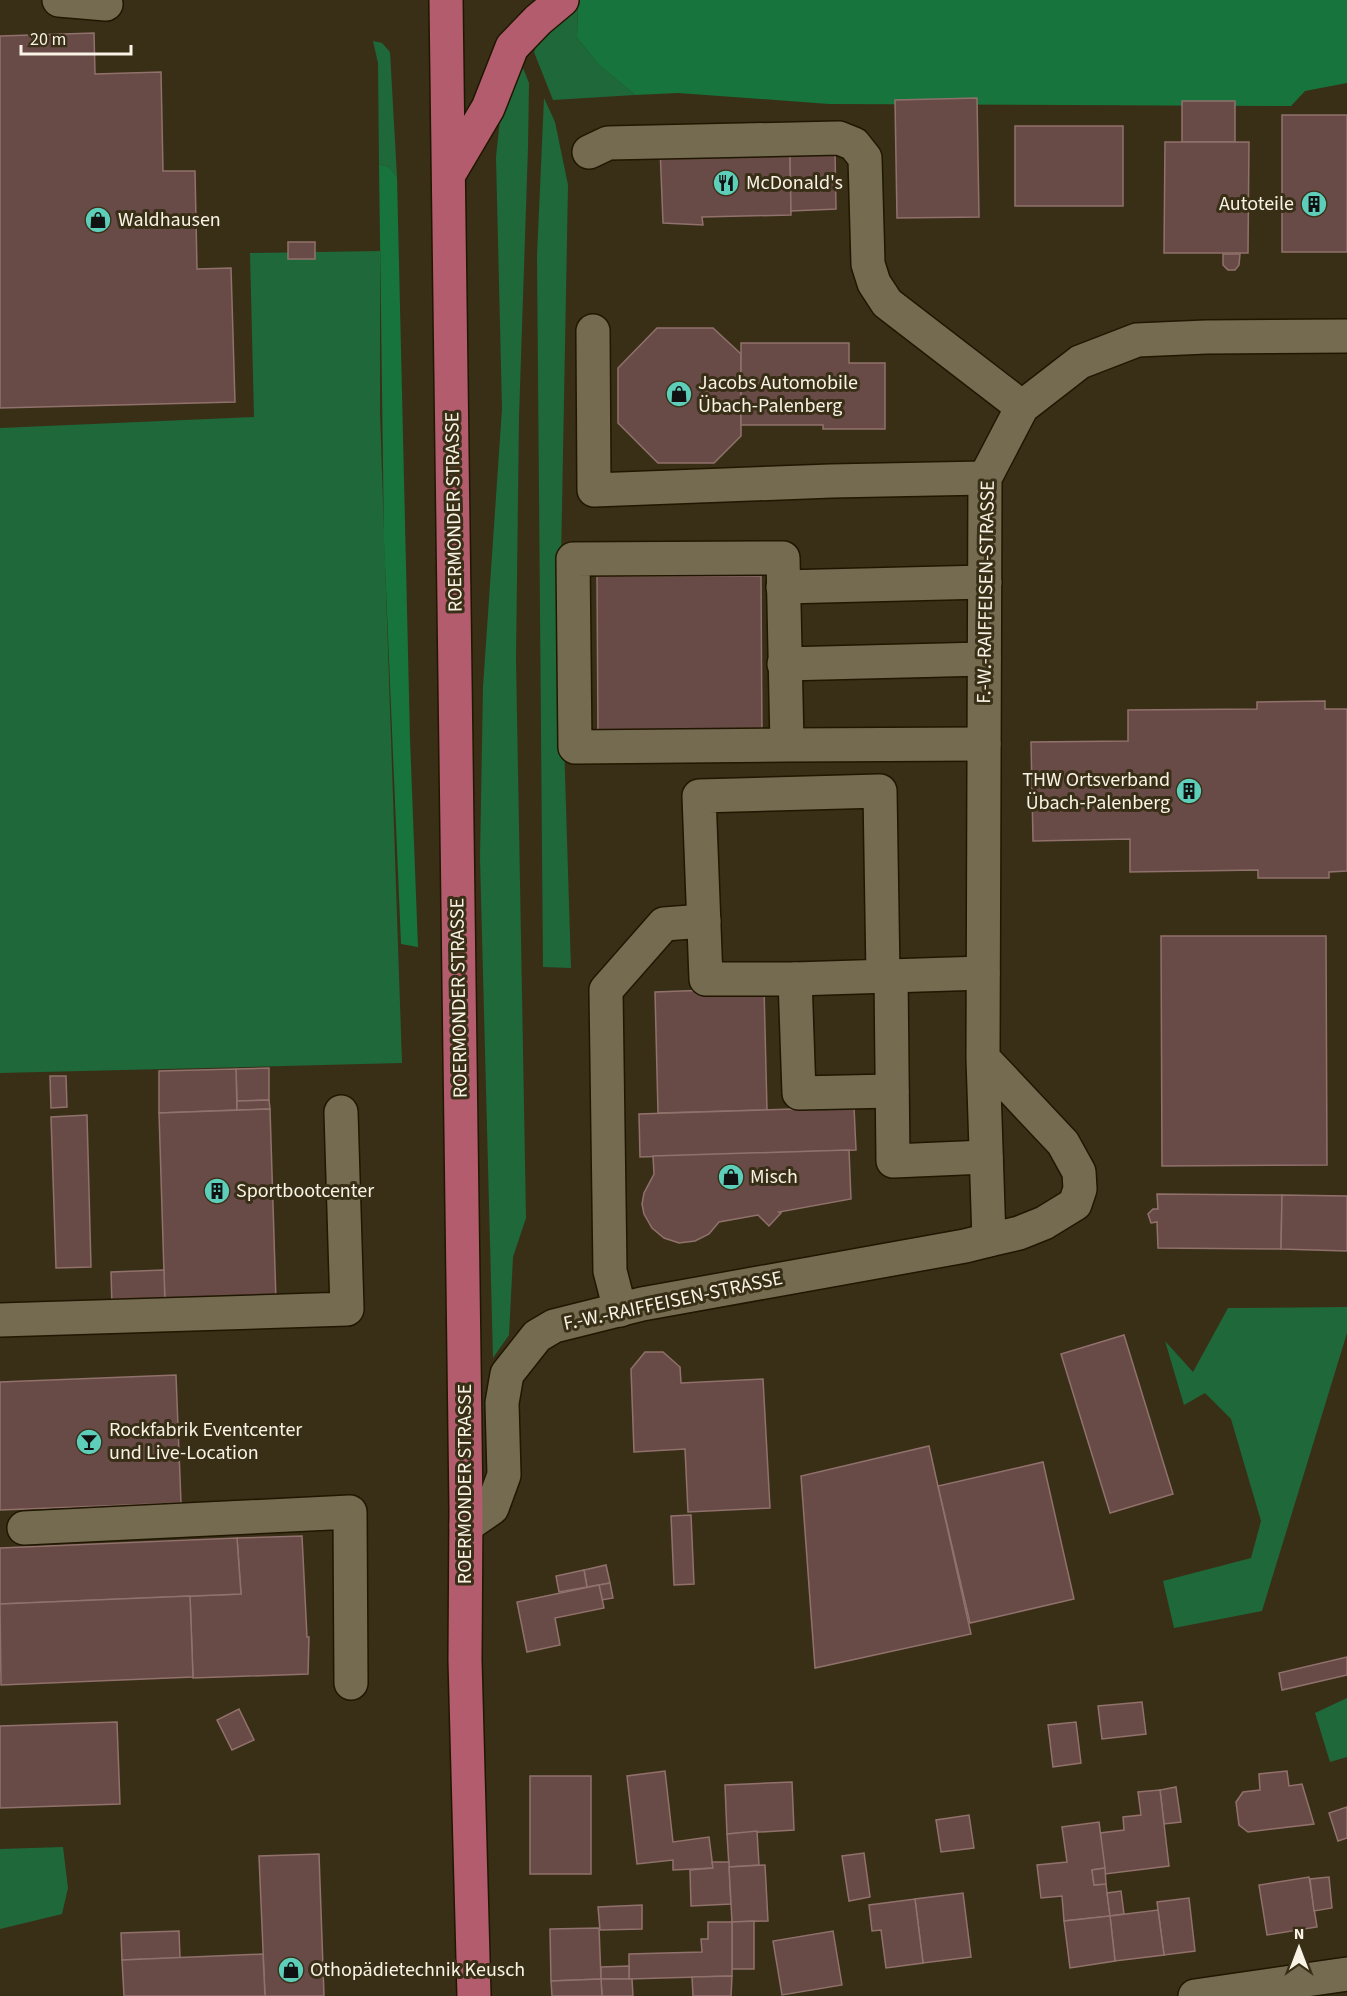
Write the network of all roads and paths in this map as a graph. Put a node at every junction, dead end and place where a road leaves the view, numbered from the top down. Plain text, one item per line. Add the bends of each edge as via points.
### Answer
1 (59, 0) edge
2 (446, 0) edge
3 (562, 0) edge
4 (106, 4) dead end
5 (589, 152) dead end
6 (449, 174) junction
7 (593, 331) dead end
8 (1347, 336) edge
9 (1022, 407) junction
10 (985, 478) junction
11 (985, 582) junction
12 (783, 587) junction
13 (984, 659) junction
14 (784, 664) junction
15 (984, 744) junction
16 (787, 745) junction
17 (704, 921) junction
18 (983, 973) junction
19 (887, 976) junction
20 (795, 979) junction
21 (983, 1058) junction
22 (892, 1091) junction
23 (341, 1112) dead end
24 (986, 1157) junction
25 (989, 1240) junction
26 (620, 1310) junction
27 (0, 1320) edge
28 (466, 1526) junction
29 (24, 1528) dead end
30 (351, 1683) dead end
31 (1347, 1974) edge
32 (1290, 1989) edge
33 (474, 1996) edge
34 (1195, 1996) edge

1 - 4 street
2 - 6 main road, ROERMONDER STRASSE
3 - 6 main road via 512,47 488,108
5 - 9 street via 608,143 839,138 854,144 865,159 868,264 873,283 887,303
6 - 28 main road, ROERMONDER STRASSE
7 - 10 street via 594,490
8 - 9 street, F.-W.-RAIFFEISEN-STRASSE via 1137,340 1080,362
9 - 10 street, F.-W.-RAIFFEISEN-STRASSE
10 - 11 street, F.-W.-RAIFFEISEN-STRASSE
11 - 12 street
11 - 13 street, F.-W.-RAIFFEISEN-STRASSE
12 - 14 street
12 - 16 street via 783,558 573,559 575,747
13 - 14 street
13 - 15 street, F.-W.-RAIFFEISEN-STRASSE
14 - 16 street
15 - 16 street
15 - 18 street, F.-W.-RAIFFEISEN-STRASSE
17 - 19 street via 699,796 880,791
17 - 20 street via 706,979
17 - 26 street via 664,924 606,990 610,1271
18 - 19 street
18 - 21 street, F.-W.-RAIFFEISEN-STRASSE
19 - 20 street
19 - 22 street
20 - 22 street via 799,1093
21 - 24 street, F.-W.-RAIFFEISEN-STRASSE
21 - 25 street, F.-W.-RAIFFEISEN-STRASSE via 1063,1143 1078,1172 1080,1189 1075,1204 1044,1223
22 - 24 street via 893,1161
23 - 27 street via 347,1309
24 - 25 street, F.-W.-RAIFFEISEN-STRASSE
25 - 26 street, F.-W.-RAIFFEISEN-STRASSE
26 - 28 street, F.-W.-RAIFFEISEN-STRASSE via 554,1326 537,1336 507,1374 502,1403 504,1475 492,1508
28 - 33 main road, ROERMONDER STRASSE via 465,1660
29 - 30 street via 350,1512
31 - 32 street
32 - 34 street

